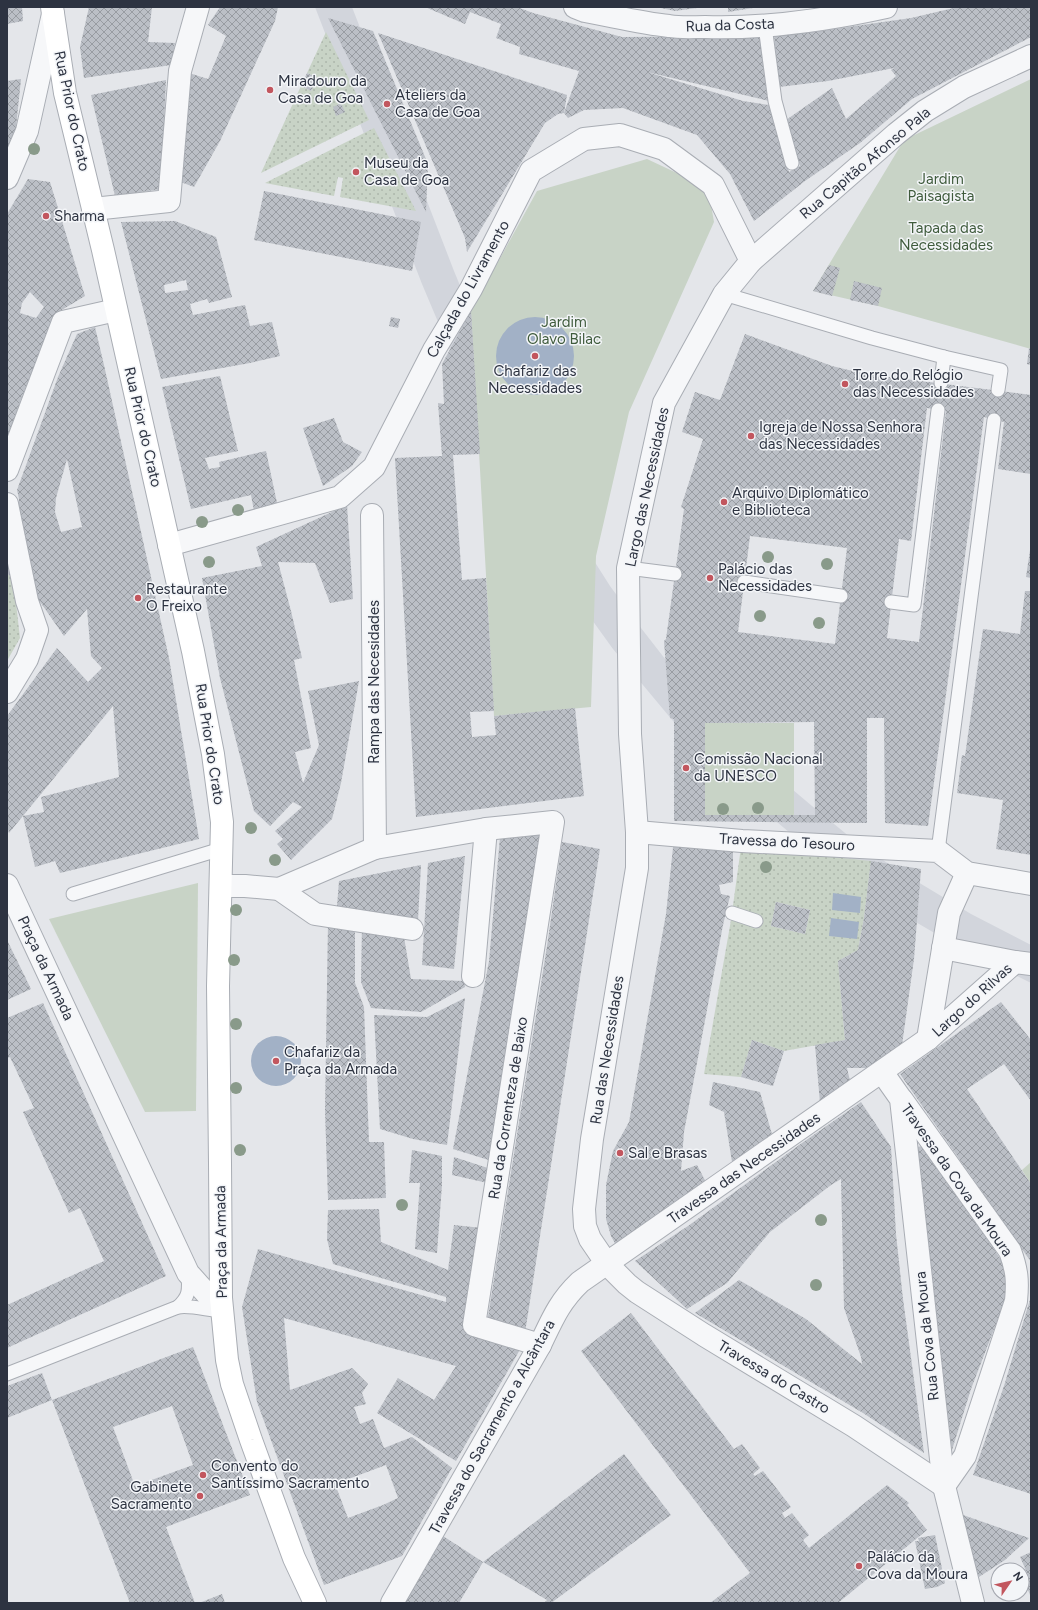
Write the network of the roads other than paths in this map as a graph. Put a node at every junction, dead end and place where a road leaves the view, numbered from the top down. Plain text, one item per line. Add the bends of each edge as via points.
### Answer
1 (198, 7) edge
2 (575, 7) edge
3 (886, 7) edge
4 (53, 11) edge
5 (848, 11) edge
6 (765, 26) junction
7 (1031, 56) edge
8 (792, 163) dead end
9 (7, 178) edge
10 (93, 209) junction
11 (751, 261) junction
12 (724, 294) junction
13 (116, 310) junction
14 (944, 356) junction
15 (941, 383) dead end
16 (998, 390) dead end
17 (938, 410) dead end
18 (994, 420) dead end
19 (7, 470) edge
20 (7, 504) edge
21 (372, 515) dead end
22 (169, 545) junction
23 (628, 568) junction
24 (675, 574) dead end
25 (744, 582) dead end
26 (841, 596) dead end
27 (891, 602) dead end
28 (7, 692) edge
29 (486, 830) junction
30 (637, 832) junction
31 (375, 848) junction
32 (221, 850) junction
33 (938, 851) junction
34 (968, 873) junction
35 (1031, 884) edge
36 (7, 885) edge
37 (221, 886) junction
38 (279, 889) junction
39 (73, 894) dead end
40 (732, 913) dead end
41 (756, 921) dead end
42 (412, 930) dead end
43 (943, 948) junction
44 (1023, 963) edge
45 (473, 976) dead end
46 (928, 1039) junction
47 (882, 1072) junction
48 (901, 1099) junction
49 (606, 1264) junction
50 (188, 1273) junction
51 (178, 1307) junction
52 (222, 1311) junction
53 (540, 1345) junction
54 (7, 1374) edge
55 (944, 1486) junction
56 (315, 1603) edge
57 (392, 1603) edge
58 (973, 1603) edge

1 - 10 street via 180,71 169,201
2 - 6 street, Rua da Costa via 670,27
3 - 5 street, Rua da Costa
4 - 9 street via 27,131
4 - 10 street, Rua Prior do Crato via 65,93
5 - 6 street, Rua da Costa
6 - 8 lane via 775,100
7 - 11 street, Rua Capitão Afonso Pala via 964,87 925,111
10 - 13 street, Rua Prior do Crato
11 - 12 street, Largo das Necessidades
11 - 22 street, Calçada do Livramento via 713,185 670,153 620,135 584,139 532,171 472,289 434,350 374,467 340,497
12 - 14 lane via 872,338
12 - 23 street, Largo das Necessidades via 664,404
13 - 19 street via 63,322
13 - 22 street, Rua Prior do Crato
14 - 15 lane
14 - 16 lane via 1001,370
17 - 27 lane via 914,605
18 - 33 lane
20 - 28 street via 27,600 37,630 27,659
21 - 31 street, Rampa das Necesidades
22 - 32 street, Rua Prior do Crato via 213,754 222,822
23 - 24 lane
23 - 30 street, Largo das Necessidades via 630,734
25 - 26 lane
29 - 31 street
29 - 45 street
29 - 53 street, Rua da Correnteza de Baixo via 553,822 474,1325
30 - 33 street, Travessa do Tesouro via 742,841
30 - 49 street, Rua das Necessidades via 637,868 592,1139 584,1209 585,1226 590,1239
31 - 38 street
32 - 37 street, Praça da Armada
32 - 39 lane
33 - 34 street
34 - 35 street
34 - 43 street, Largo do Rilvas via 949,914
36 - 50 street, Praça da Armada
37 - 38 street
37 - 52 street, Praça da Armada via 218,994
38 - 42 street via 315,914
40 - 41 lane
43 - 44 street, Largo do Rilvas
43 - 46 street, Largo do Rilvas
44 - 46 street, Largo do Rilvas
46 - 47 street, Largo do Rilvas
47 - 48 street, Rua Cova da Moura
47 - 49 street, Travessa das Necessidades
48 - 55 street, Rua Cova da Moura
48 - 55 street, Travessa da Cova da Moura via 1010,1251 1018,1283 1016,1301 965,1456
49 - 53 street, Travessa do Sacramento a Alcântara via 568,1294 557,1309
49 - 55 street, Travessa do Castro via 637,1292 854,1426
50 - 51 lane via 189,1289 186,1299
50 - 52 street, Praça da Armada
51 - 52 lane
51 - 54 lane
52 - 56 street via 232,1384 294,1558
53 - 57 street, Travessa do Sacramento a Alcântara
55 - 58 street, Rua Cova da Moura

